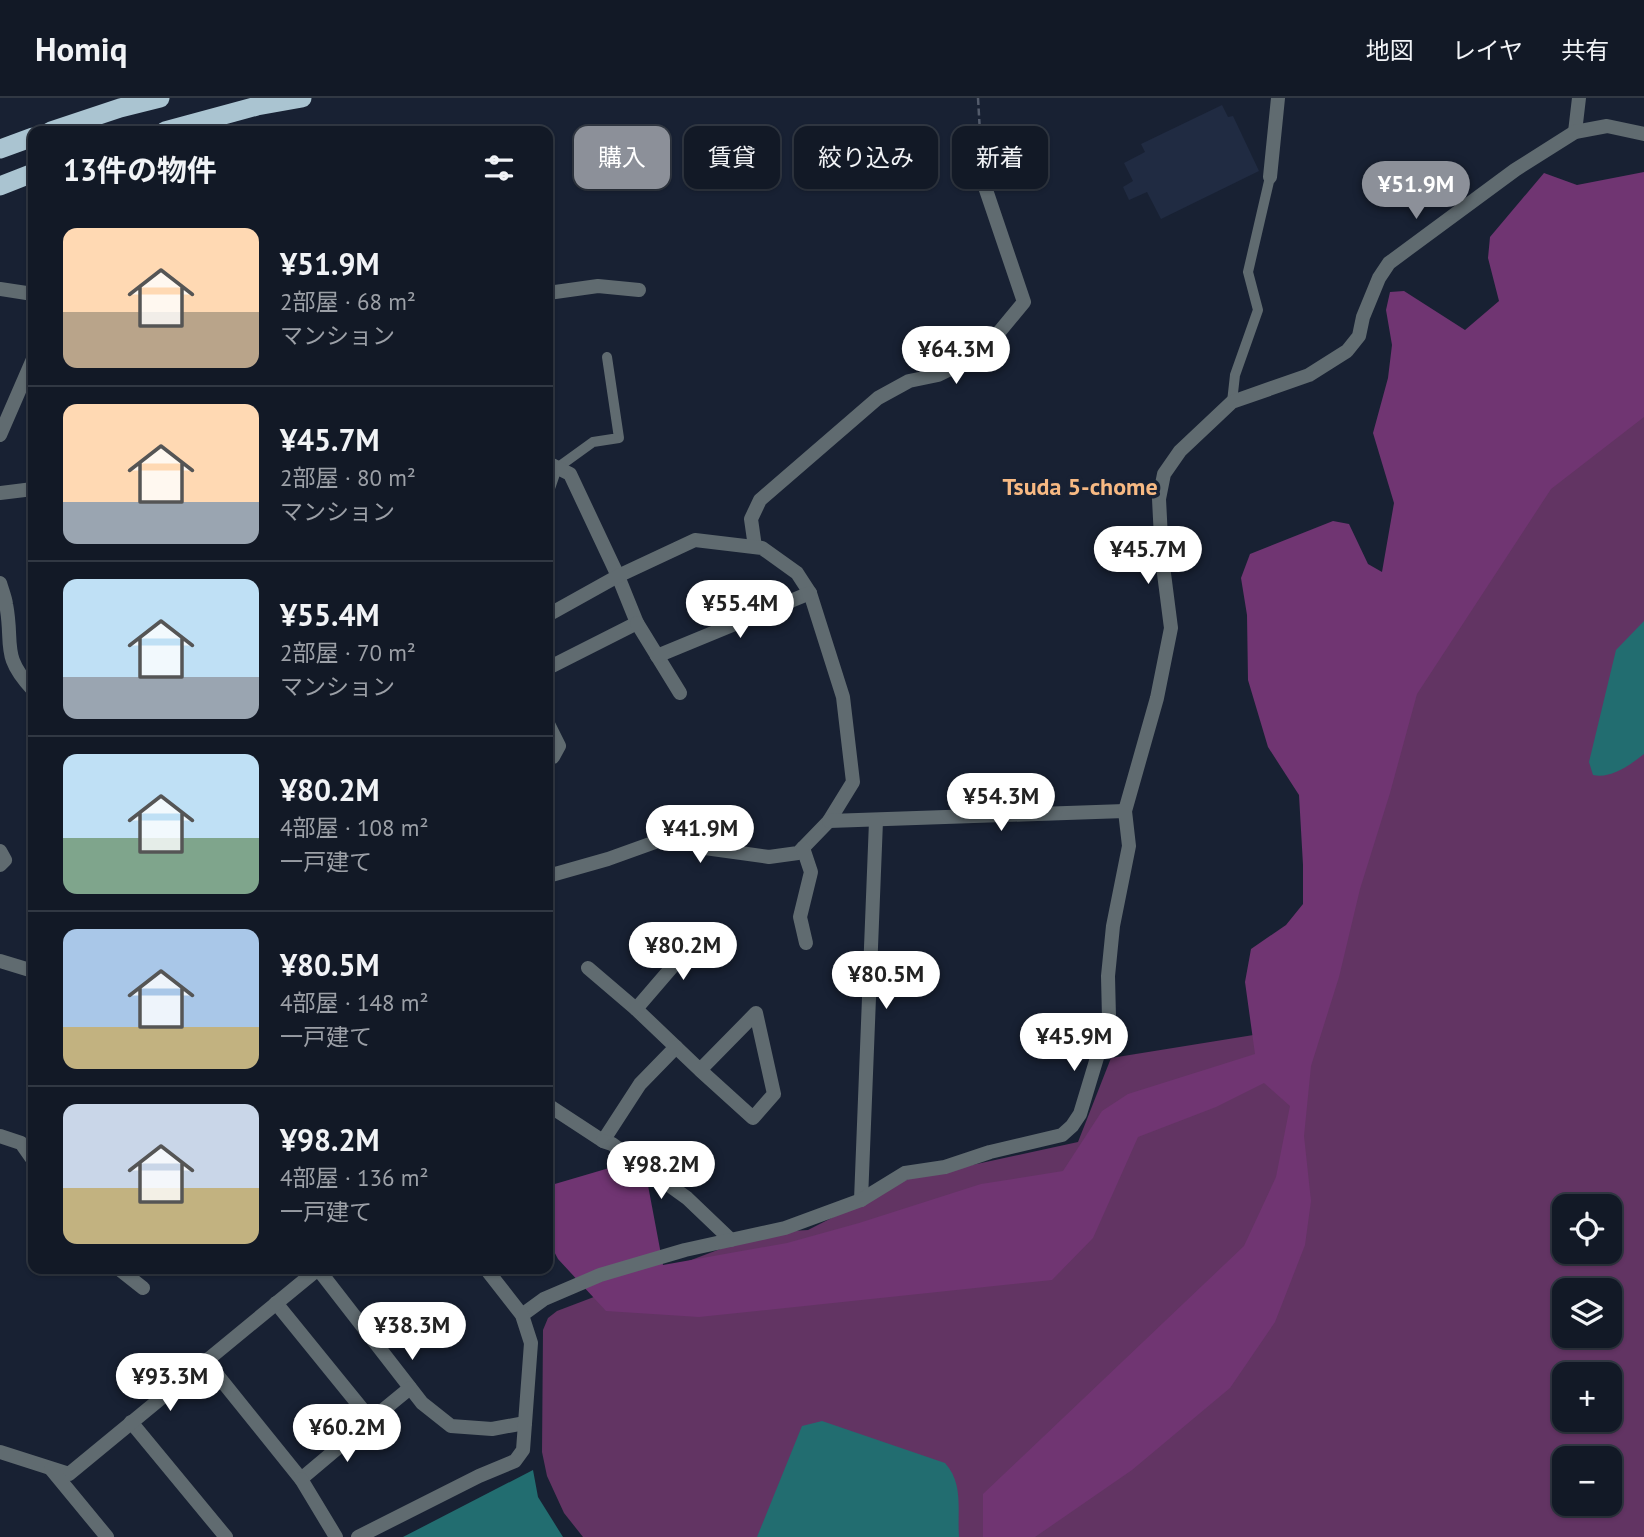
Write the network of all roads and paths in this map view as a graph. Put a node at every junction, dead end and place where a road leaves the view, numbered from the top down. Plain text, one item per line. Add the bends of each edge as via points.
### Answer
1 (160, 98) edge
2 (302, 98) edge
3 (978, 98) edge
4 (1278, 98) edge
5 (1579, 98) edge
6 (66, 126) edge
7 (183, 126) edge
8 (980, 126) edge
9 (1575, 132) junction
10 (1644, 134) edge
11 (28, 139) edge
12 (0, 149) edge
13 (28, 175) edge
14 (1270, 177) joint
15 (0, 186) edge
16 (986, 189) edge
17 (0, 289) edge
18 (639, 290) dead end
19 (553, 292) edge
20 (28, 293) edge
21 (607, 357) dead end
22 (28, 371) edge
23 (1232, 402) junction
24 (0, 435) edge
25 (553, 466) edge
26 (28, 490) edge
27 (0, 493) edge
28 (755, 547) junction
29 (618, 576) junction
30 (1, 589) edge
31 (810, 593) junction
32 (553, 612) edge
33 (637, 624) junction
34 (657, 656) junction
35 (5, 662) edge
36 (553, 666) edge
37 (28, 685) edge
38 (680, 693) dead end
39 (553, 734) edge
40 (553, 757) edge
41 (1125, 811) junction
42 (828, 821) junction
43 (876, 821) junction
44 (803, 848) junction
45 (0, 851) edge
46 (0, 864) edge
47 (553, 875) edge
48 (688, 931) dead end
49 (806, 943) dead end
50 (0, 961) edge
51 (588, 968) dead end
52 (28, 969) edge
53 (636, 1009) junction
54 (676, 1047) junction
55 (700, 1070) junction
56 (553, 1108) edge
57 (0, 1136) edge
58 (603, 1141) junction
59 (28, 1152) edge
60 (861, 1200) junction
61 (731, 1240) junction
62 (125, 1274) edge
63 (312, 1274) edge
64 (322, 1274) edge
65 (490, 1274) edge
66 (143, 1288) dead end
67 (276, 1303) junction
68 (522, 1315) junction
69 (206, 1361) junction
70 (410, 1388) junction
71 (371, 1420) junction
72 (131, 1422) junction
73 (525, 1423) junction
74 (0, 1452) edge
75 (50, 1468) junction
76 (301, 1479) junction
77 (107, 1537) edge
78 (226, 1537) edge
79 (336, 1537) edge
80 (358, 1537) edge

1 - 6 highway
2 - 7 highway
3 - 8 path
4 - 14 street
5 - 9 street
9 - 10 street via 1607,125
9 - 23 street via 1389,263 1359,335 1347,351 1309,375
11 - 12 highway
13 - 15 highway
14 - 23 lane via 1248,272 1258,310 1235,375
16 - 28 street via 1024,302 981,354 878,398 760,500 751,519
17 - 20 street
18 - 19 street via 598,286
21 - 25 lane via 619,438 593,442
22 - 24 street
23 - 41 street via 1180,451 1164,474 1159,499 1161,558 1171,628
25 - 29 street via 570,474
26 - 27 street
28 - 29 street via 695,540
28 - 31 street via 797,573
29 - 32 street
29 - 33 street
30 - 35 street via 6,605
31 - 34 street
31 - 42 street via 843,697 853,782
33 - 34 street
33 - 36 street
34 - 38 street
35 - 37 street
39 - 40 street via 559,746
41 - 43 street
41 - 60 street via 1129,846 1113,926 1109,1018 1080,1114 1072,1126 1062,1135 945,1167 905,1173
42 - 43 street
42 - 44 street
43 - 60 street
44 - 47 street via 798,853 769,857 705,848 672,836
44 - 49 street via 811,872 800,917
45 - 46 street via 5,860
48 - 53 street via 679,960
50 - 52 street
51 - 53 street
53 - 54 street
54 - 55 street
54 - 58 street via 640,1084
55 - 55 street via 728,1041 756,1013 774,1094 753,1118
56 - 58 street
57 - 59 street via 22,1143
58 - 61 street via 687,1198
60 - 61 street via 785,1228
61 - 68 street via 600,1275 544,1299
62 - 66 street
63 - 67 street
64 - 70 street
65 - 68 street
67 - 69 street
67 - 71 street
68 - 73 street via 531,1343
69 - 72 street
69 - 76 street
70 - 71 street
70 - 73 street via 422,1404 451,1426 492,1429
71 - 76 street
72 - 75 street via 68,1474
72 - 78 street
73 - 80 street via 523,1450 514,1461
74 - 75 street
75 - 77 street
76 - 79 street

